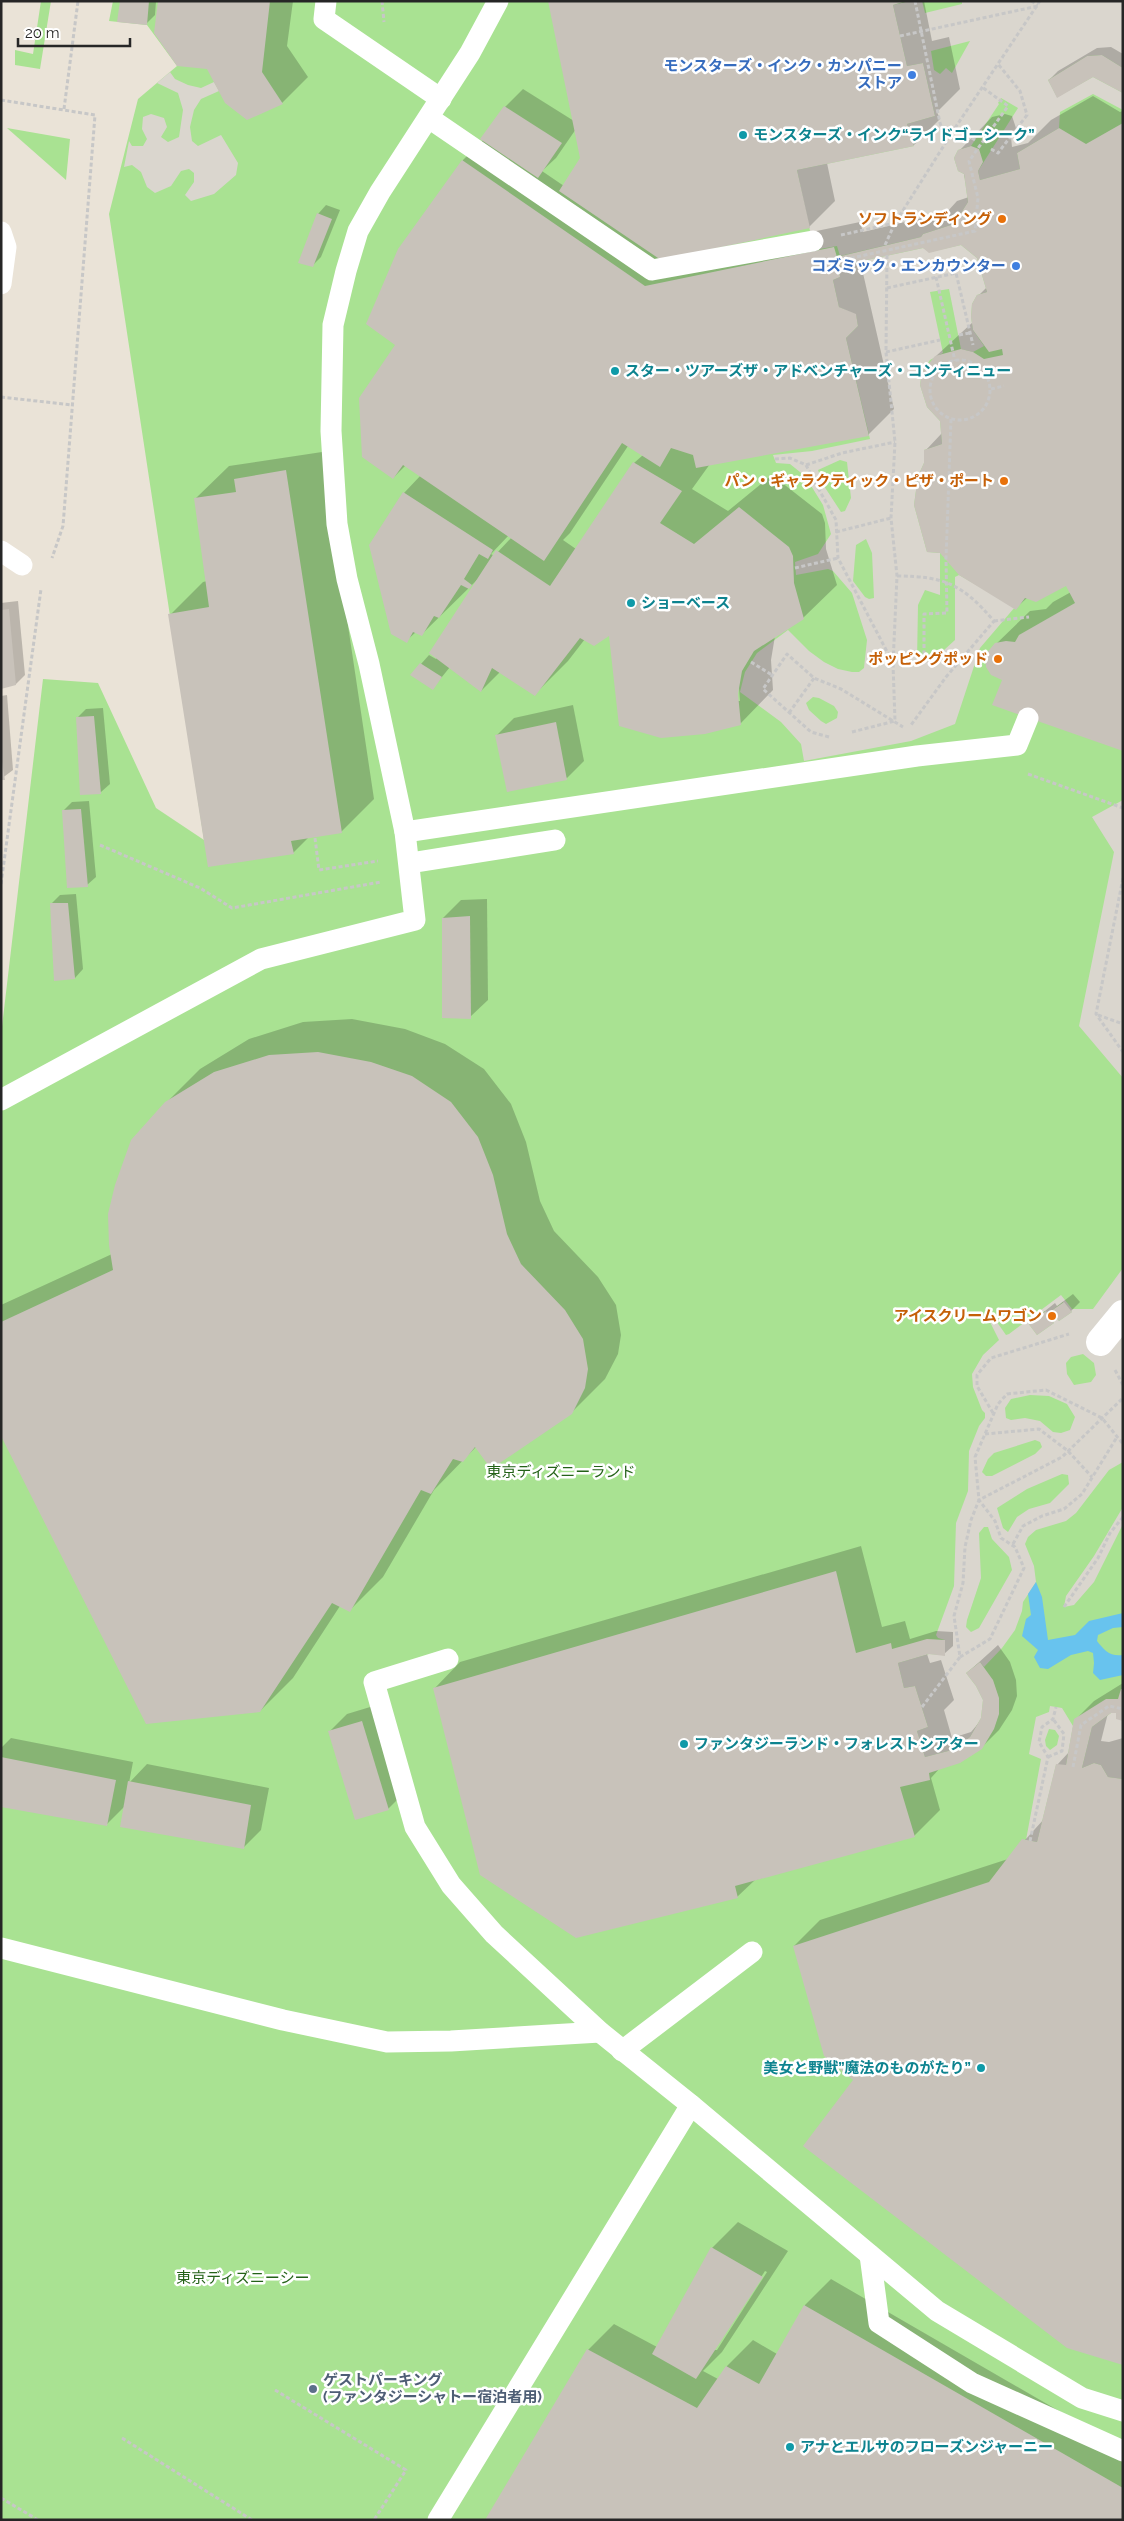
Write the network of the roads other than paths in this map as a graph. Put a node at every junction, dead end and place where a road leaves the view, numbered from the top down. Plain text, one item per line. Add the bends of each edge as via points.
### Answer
1 (326, 1) edge
2 (498, 1) edge
3 (441, 99) junction
4 (429, 118) junction
5 (1, 232) edge
6 (813, 241) road end
7 (1, 284) edge
8 (1, 551) edge
9 (22, 565) dead end
10 (1028, 718) dead end
11 (406, 832) junction
12 (555, 840) dead end
13 (409, 859) junction
14 (1, 1100) edge
15 (1123, 1314) edge
16 (1100, 1342) road end
17 (448, 1659) dead end
18 (1, 1948) edge
19 (752, 1952) dead end
20 (600, 2032) junction
21 (622, 2051) junction
22 (691, 2105) junction
23 (870, 2255) junction
24 (1123, 2412) edge
25 (1123, 2451) edge
26 (438, 2520) edge

1 - 3 lane via 324,19
2 - 3 lane
3 - 4 lane
4 - 6 lane via 652,270
4 - 11 lane via 358,231 333,325 331,431 338,524 347,579
5 - 7 lane via 6,247
8 - 9 lane
10 - 11 lane via 1017,745 917,756
11 - 13 lane
12 - 13 lane
13 - 14 lane via 415,920 262,959
15 - 16 street
17 - 20 lane via 374,1682 415,1827 451,1884 494,1934
18 - 20 lane via 283,2020 387,2042
19 - 21 lane
20 - 21 lane
21 - 22 lane
22 - 23 lane
22 - 26 lane
23 - 24 lane via 937,2311 1082,2398
23 - 25 lane via 879,2323 972,2383

